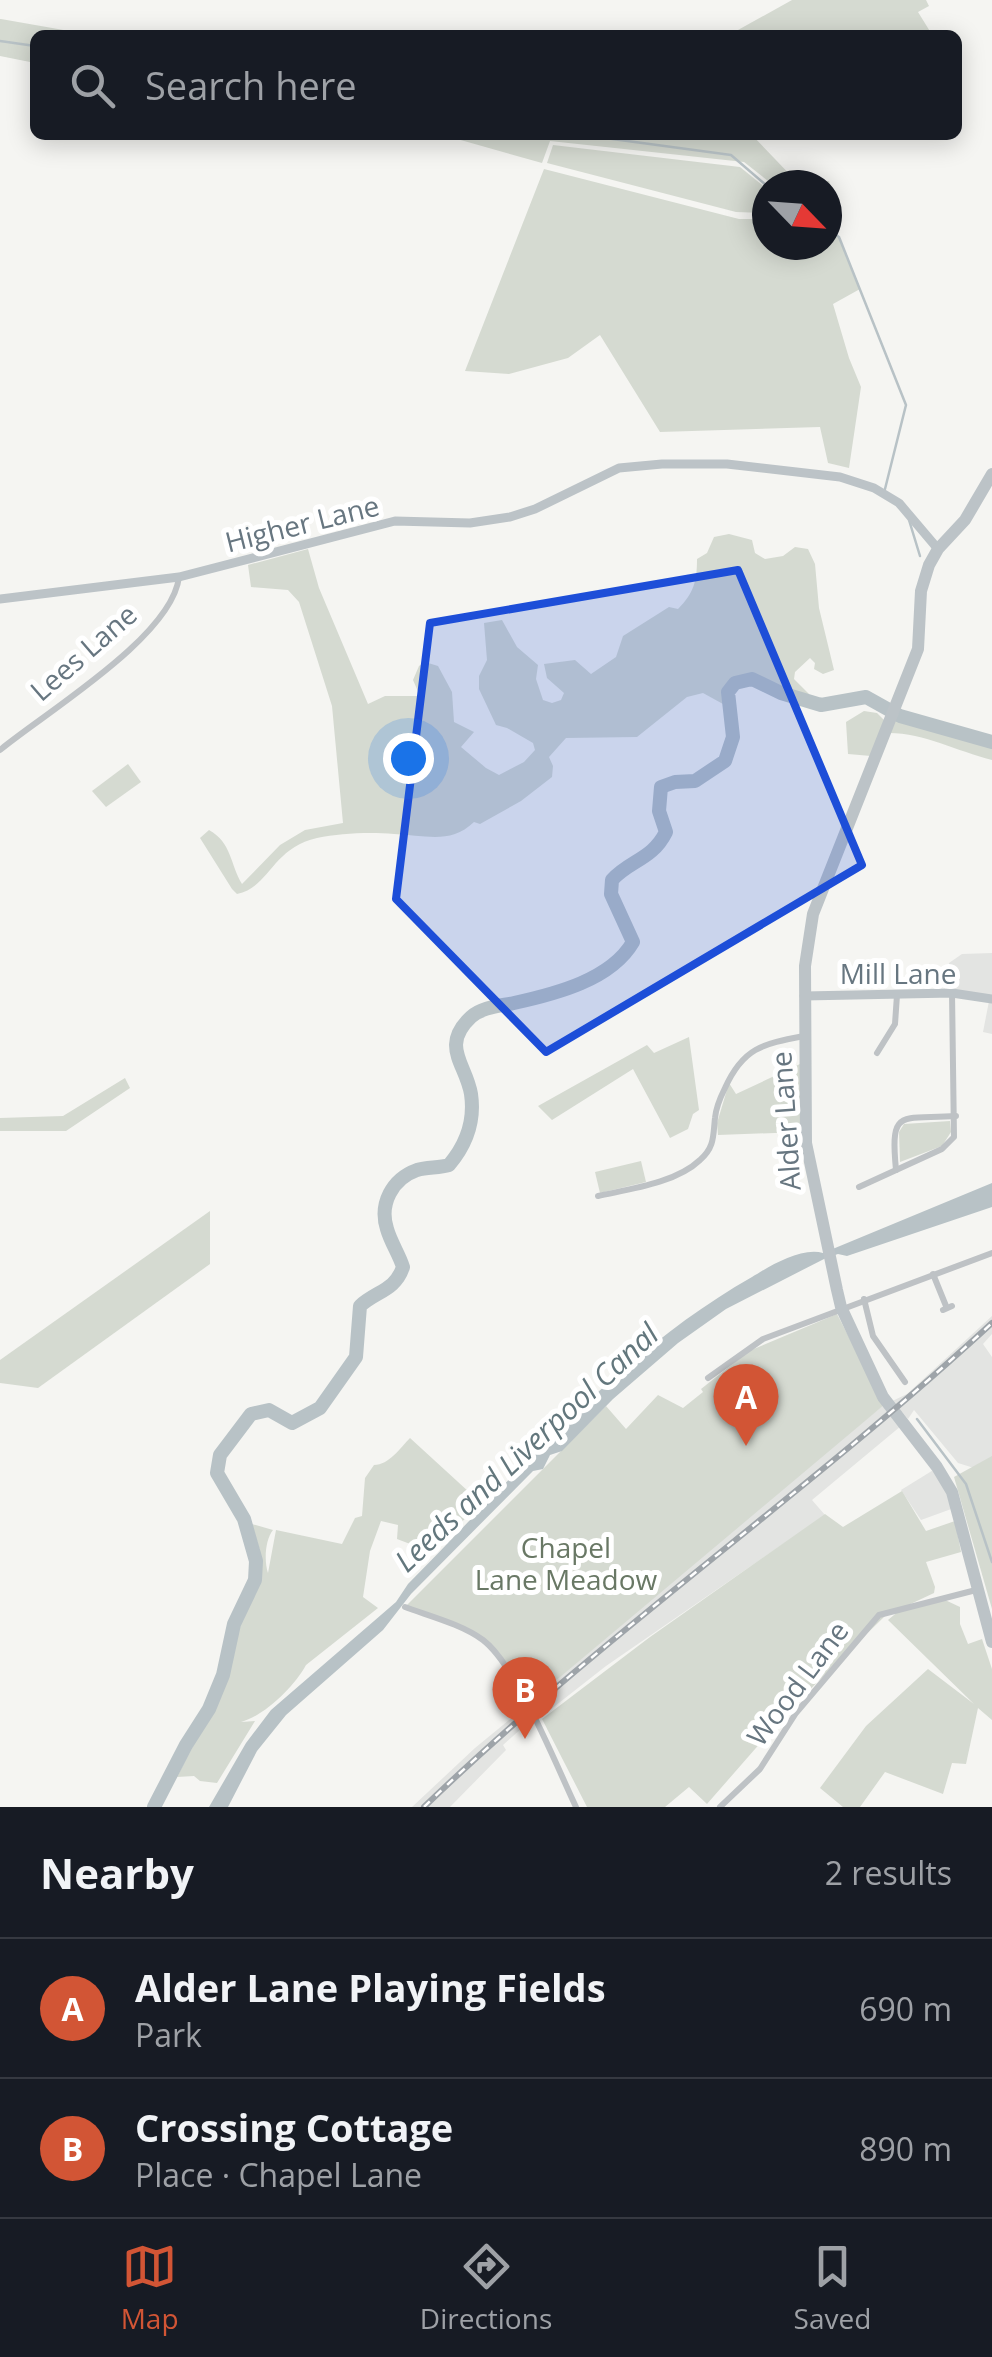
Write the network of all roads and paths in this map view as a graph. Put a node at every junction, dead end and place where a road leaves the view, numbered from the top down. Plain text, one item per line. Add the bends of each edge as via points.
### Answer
1 (992, 474) edge
2 (938, 549) junction
3 (180, 577) junction
4 (0, 599) edge
5 (0, 750) edge
6 (952, 993) junction
7 (897, 994) junction
8 (804, 996) junction
9 (992, 998) edge
10 (804, 1036) junction
11 (877, 1053) dead end
12 (956, 1116) junction
13 (896, 1170) junction
14 (858, 1188) dead end
15 (598, 1196) dead end
16 (992, 1252) edge
17 (933, 1274) junction
18 (864, 1300) junction
19 (842, 1307) junction
20 (947, 1307) dead end
21 (708, 1378) dead end
22 (905, 1382) dead end
23 (978, 1590) junction
24 (404, 1607) dead end
25 (992, 1642) edge
26 (576, 1807) edge
27 (720, 1807) edge

1 - 2 highway
2 - 3 street, Higher Lane via 916,520 874,488 816,473 691,462 619,468 510,516 470,523 395,521
2 - 8 highway, Alder Lane via 921,591 919,643 818,900
3 - 4 street, Higher Lane
3 - 5 street, Lees Lane via 170,604 127,652
6 - 7 street, Mill Lane
6 - 9 street, Mill Lane
6 - 12 street
7 - 8 street, Mill Lane
7 - 11 street via 895,1024
8 - 10 highway, Alder Lane
10 - 15 street via 772,1042 735,1066 719,1100 715,1138 697,1164 656,1184
10 - 19 highway, Alder Lane via 806,1143
12 - 13 street via 950,1144
12 - 13 street via 897,1124
13 - 14 street
16 - 17 street
17 - 18 street
17 - 20 street
18 - 19 street
18 - 22 street via 873,1336
19 - 21 street via 763,1339
19 - 23 highway, Alder Lane via 884,1397 952,1492
23 - 25 highway, Alder Lane
23 - 27 street, Wood Lane via 880,1615 760,1768
24 - 26 street via 480,1638 500,1656

